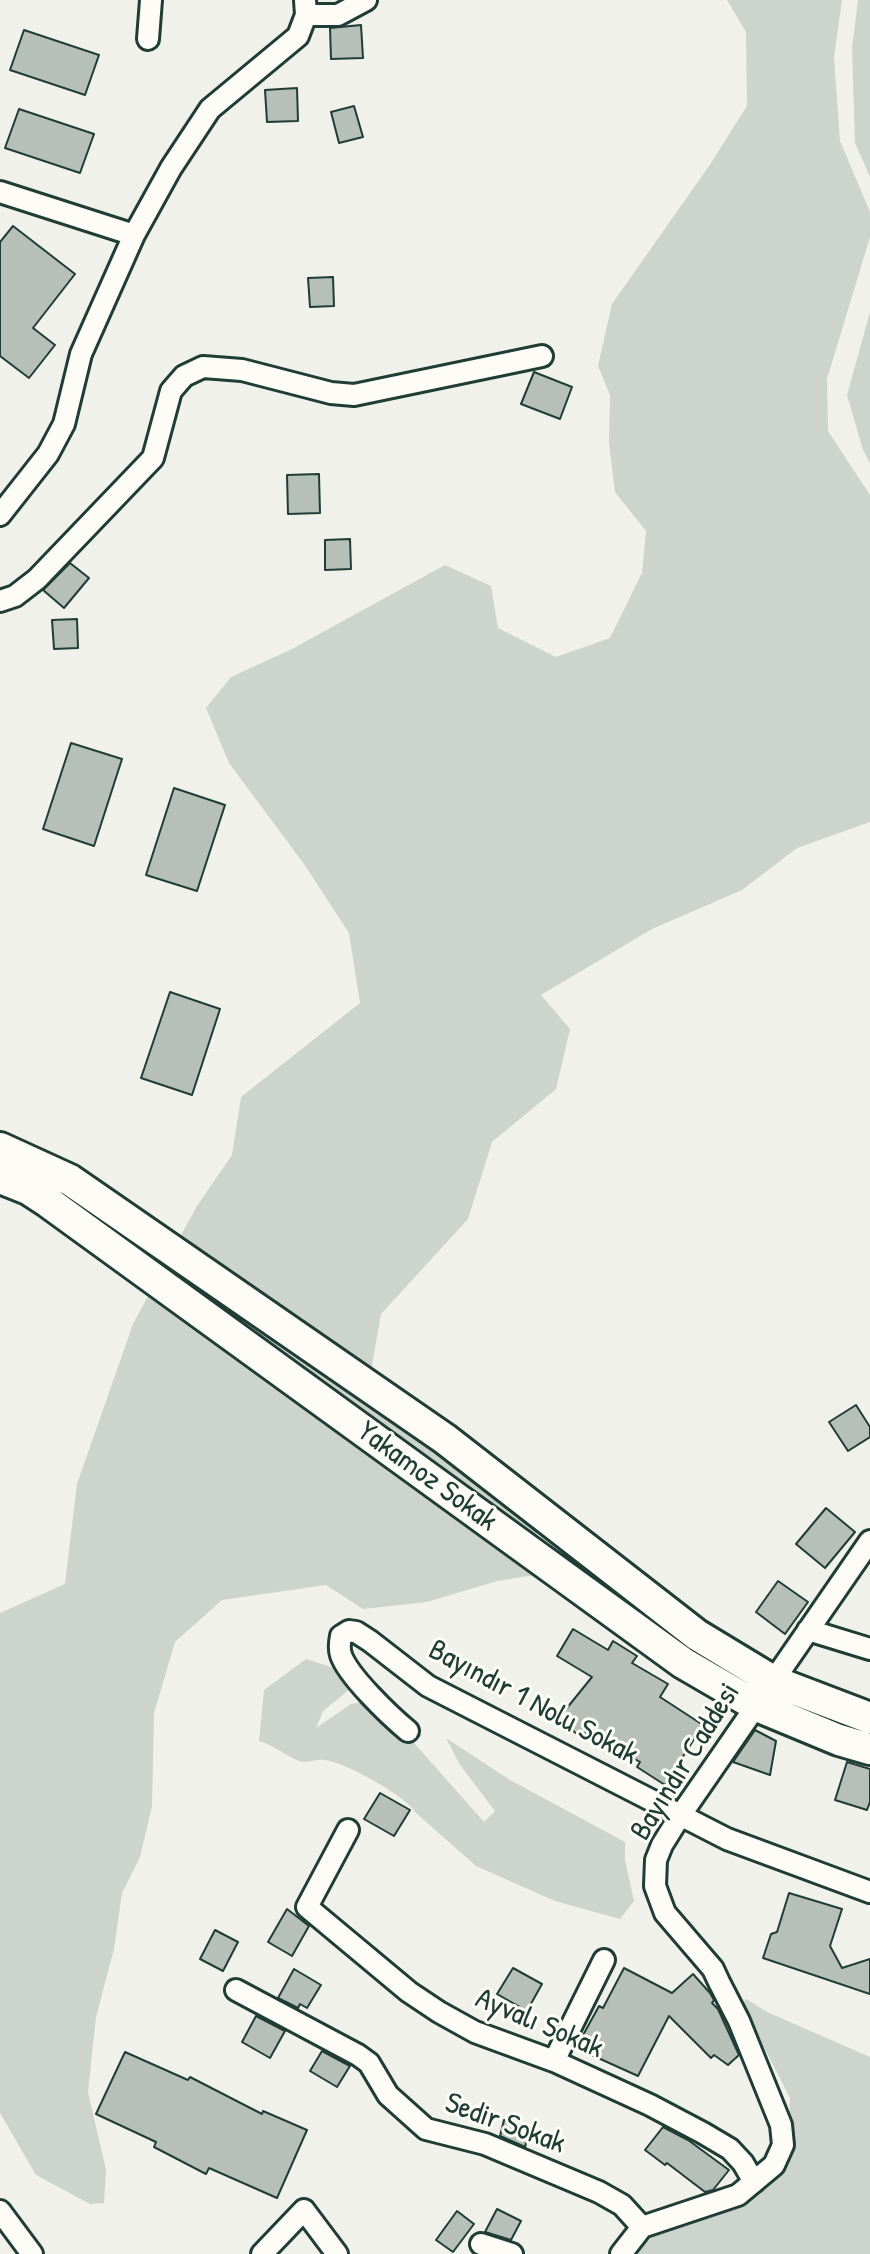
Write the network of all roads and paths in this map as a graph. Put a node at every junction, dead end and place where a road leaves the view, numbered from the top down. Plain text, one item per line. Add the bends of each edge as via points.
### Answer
1 (151, 0) edge
2 (366, 0) edge
3 (306, 8) edge
4 (148, 39) dead end
5 (0, 192) edge
6 (134, 235) junction
7 (542, 356) dead end
8 (0, 515) edge
9 (0, 601) edge
10 (0, 1148) edge
11 (0, 1178) edge
12 (870, 1541) edge
13 (808, 1630) junction
14 (870, 1649) edge
15 (773, 1681) junction
16 (757, 1706) junction
17 (870, 1718) edge
18 (408, 1731) dead end
19 (870, 1749) edge
20 (680, 1816) junction
21 (348, 1830) dead end
22 (870, 1892) edge
23 (604, 1960) dead end
24 (236, 1990) dead end
25 (554, 2061) junction
26 (754, 2182) junction
27 (0, 2211) edge
28 (642, 2227) junction
29 (481, 2244) dead end
30 (32, 2254) edge
31 (262, 2254) edge
32 (337, 2254) edge
33 (512, 2254) edge
34 (621, 2254) edge

1 - 4 street
2 - 3 street via 338,15
3 - 6 street via 298,36 210,109
5 - 6 street
6 - 8 street via 81,354 64,424 48,454
7 - 9 street via 354,395 242,370 203,367 184,376 171,391 153,458 37,579
10 - 15 main road, Yakamoz Sokak via 70,1180 445,1439 697,1635
11 - 16 main road, Yakamoz Sokak via 48,1202 683,1663
12 - 13 street, Bayındır Caddesi
13 - 14 street
13 - 15 street, Bayındır Caddesi
15 - 16 street, Bayındır Caddesi
15 - 17 main road, Yakamoz Sokak
16 - 19 main road, Yakamoz Sokak
16 - 20 street, Bayındır Caddesi
18 - 20 street, Bayındır 1 Nolu Sokak via 364,1688 341,1655 341,1636 356,1632 428,1686
20 - 22 street via 788,1864
20 - 26 street, Bayındır Caddesi via 656,1860 655,1886 665,1913 713,1969 781,2125 783,2145 774,2165
21 - 25 street, Ayvalı Sokak via 307,1907 439,2012 475,2032
23 - 25 street
24 - 28 street, Sedir Sokak via 369,2063 388,2095 426,2129 485,2144 599,2192 622,2205
25 - 26 street, Ayvalı Sokak via 730,2149
26 - 28 street, Bayındır Caddesi via 738,2195
27 - 30 street
28 - 34 street
29 - 33 street
31 - 32 street via 304,2210

